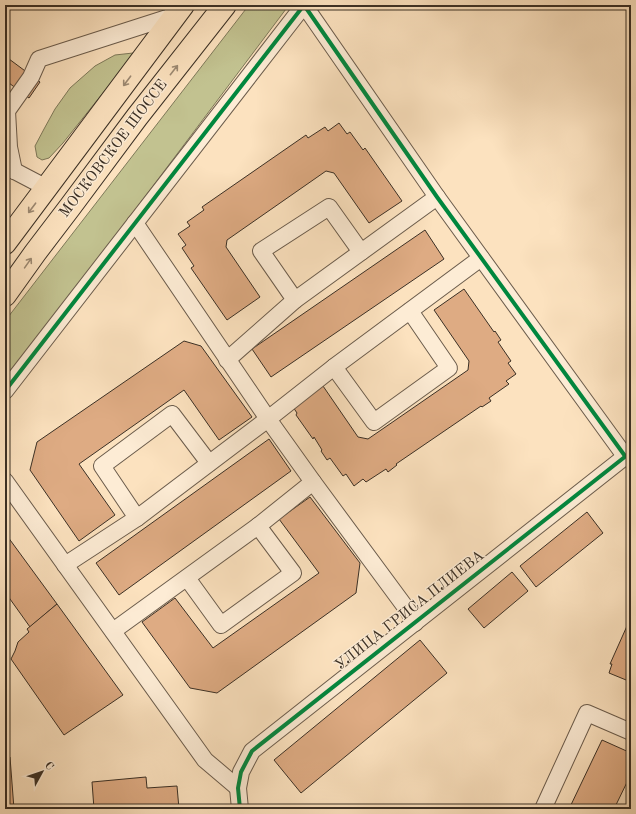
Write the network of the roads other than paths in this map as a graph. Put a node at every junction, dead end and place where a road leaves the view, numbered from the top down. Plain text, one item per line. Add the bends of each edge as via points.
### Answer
1 (225, 5) edge
2 (304, 5) edge
3 (180, 10) edge
4 (10, 168) edge
5 (47, 188) junction
6 (437, 197) junction
7 (135, 223) junction
8 (5, 243) edge
9 (361, 252) junction
10 (481, 258) junction
11 (5, 295) edge
12 (295, 300) junction
13 (410, 311) junction
14 (227, 360) junction
15 (334, 367) junction
16 (5, 391) edge
17 (268, 419) junction
18 (628, 454) edge
19 (209, 463) junction
20 (5, 481) edge
21 (313, 482) junction
22 (137, 518) junction
23 (258, 526) junction
24 (65, 565) junction
25 (187, 578) junction
26 (415, 623) junction
27 (113, 631) junction
28 (631, 732) edge
29 (238, 788) junction
30 (240, 809) edge
31 (543, 809) edge

11 -> 1 highway, МОСКОВСКОЕ ШОССЕ via 137,117
2 - 6 street
2 - 7 street
3 - 4 street via 39,59 31,77 6,111
3 -> 5 highway, МОСКОВСКОЕ ШОССЕ
4 - 5 street
5 -> 8 highway, МОСКОВСКОЕ ШОССЕ
6 - 9 street
6 - 10 street
7 - 14 street
7 - 16 street
9 - 12 street
9 - 12 street via 329,207 261,251
10 - 13 street
10 - 18 street
12 - 14 street
13 - 15 street
13 - 15 street via 449,368 374,422
14 - 17 street
15 - 17 street
17 - 19 street
17 - 21 street
18 - 26 street, УЛИЦА ГРИСА ПЛИЕВА
19 - 22 street
19 - 22 street via 172,414 102,466
20 - 24 street
21 - 23 street
21 - 26 street
22 - 24 street
23 - 25 street
23 - 25 street via 293,573 221,625
24 - 27 street
25 - 27 street
26 - 29 street, УЛИЦА ГРИСА ПЛИЕВА via 252,751 241,772
27 - 29 street via 205,760
28 - 31 street via 587,713
29 - 30 street, УЛИЦА ГРИСА ПЛИЕВА

